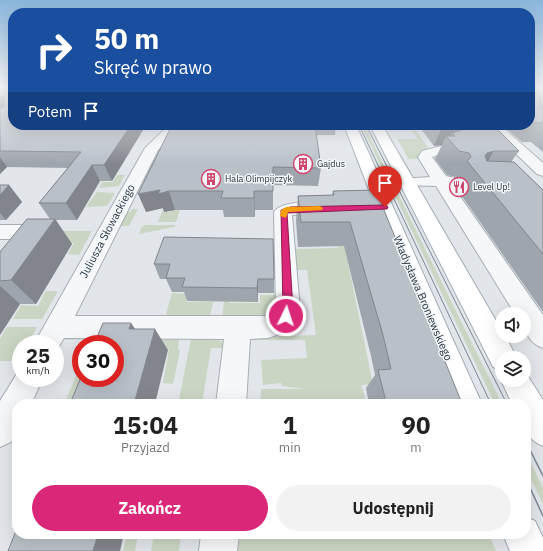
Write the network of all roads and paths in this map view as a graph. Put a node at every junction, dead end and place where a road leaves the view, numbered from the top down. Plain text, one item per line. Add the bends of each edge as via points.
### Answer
1 (171, 130) edge
2 (352, 130) edge
3 (379, 130) edge
4 (498, 130) edge
5 (462, 133) edge
6 (472, 145) junction
7 (518, 148) junction
8 (543, 151) edge
9 (543, 171) edge
10 (407, 182) junction
11 (445, 182) junction
12 (341, 208) edge
13 (0, 232) edge
14 (34, 232) edge
15 (238, 328) junction
16 (52, 335) edge
17 (64, 335) edge
18 (543, 336) edge
19 (499, 351) edge
20 (24, 387) edge
21 (519, 387) edge
22 (18, 399) edge
23 (231, 399) edge
24 (465, 399) edge
25 (526, 399) edge
26 (12, 409) edge
27 (531, 409) edge
28 (543, 430) edge
29 (0, 431) edge
30 (219, 539) edge
31 (524, 539) edge
32 (218, 551) edge
33 (529, 551) edge

1 - 16 street, Juliusza Słowackiego via 152,148
2 - 24 main road, Władysława Broniewskiego via 375,207
3 - 10 main road
4 - 7 street
5 - 6 street
6 - 7 street
6 - 11 street via 426,155 426,160
7 - 8 street
7 - 9 street
10 - 11 street
10 - 19 main road
11 - 18 street
12 - 15 street via 290,209 284,212 288,310 286,316 274,327
13 - 14 street
15 - 17 street
15 - 23 street
20 - 22 street
21 - 25 main road
26 - 29 street
27 - 28 main road
30 - 32 street
31 - 33 main road

